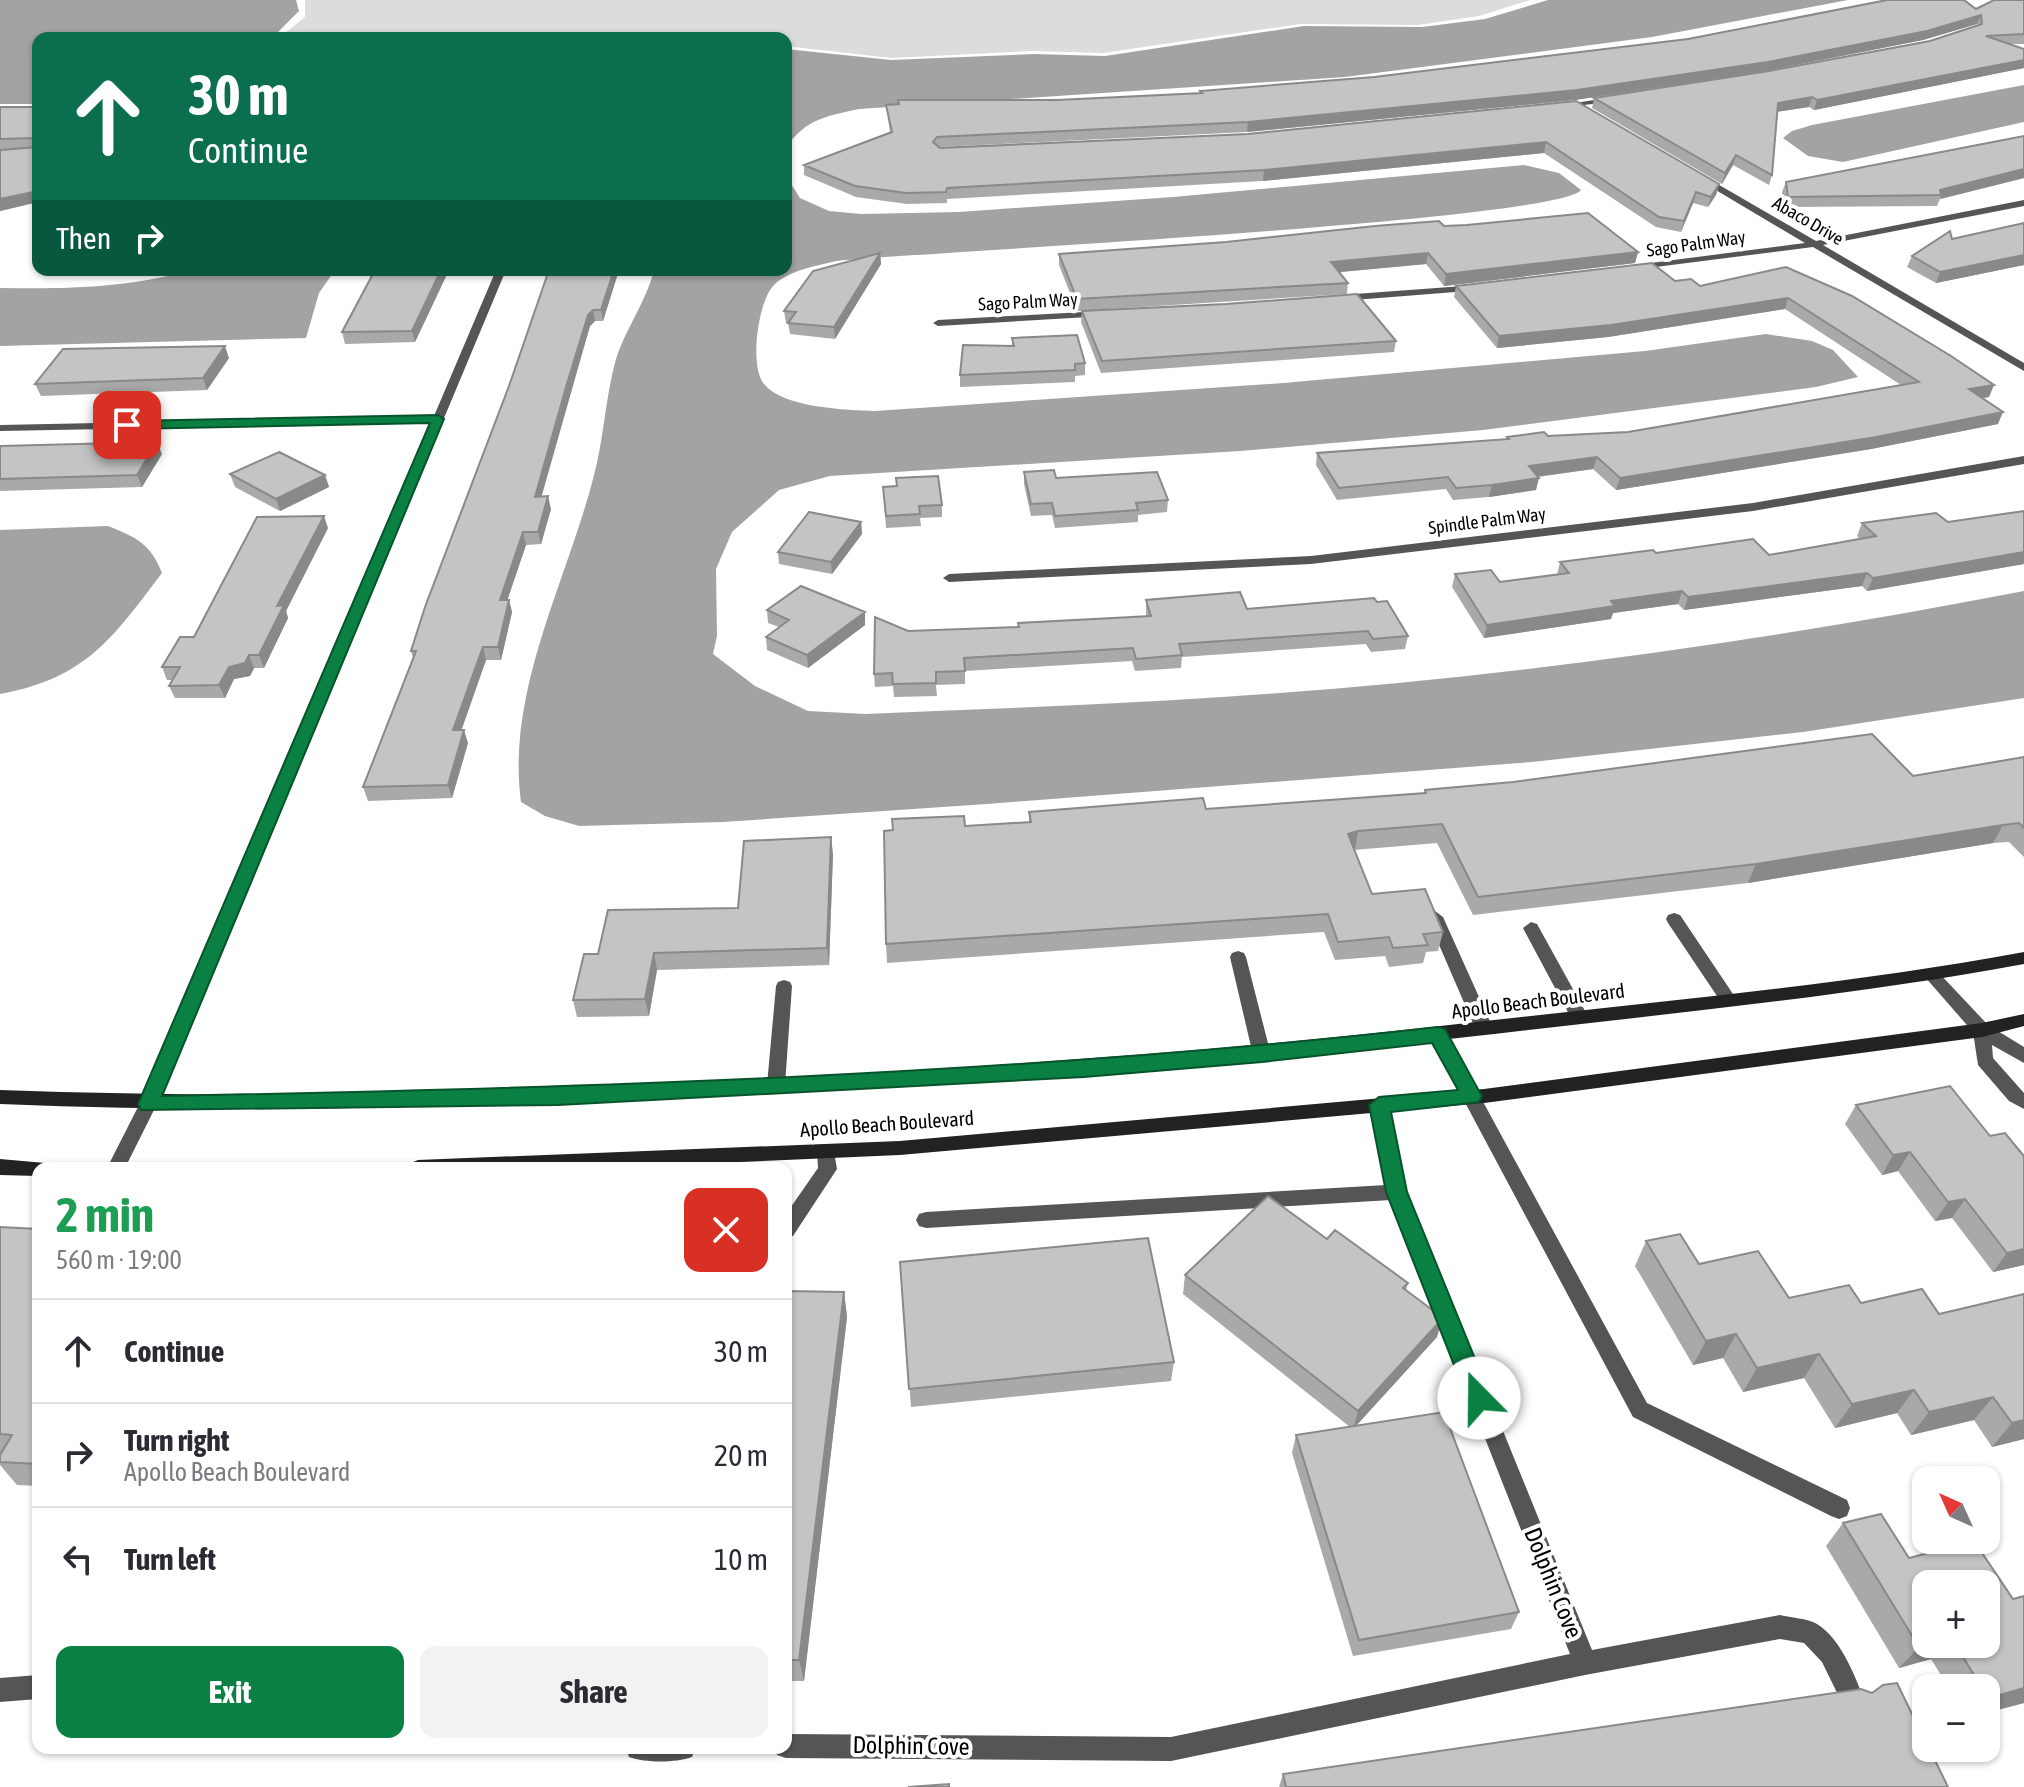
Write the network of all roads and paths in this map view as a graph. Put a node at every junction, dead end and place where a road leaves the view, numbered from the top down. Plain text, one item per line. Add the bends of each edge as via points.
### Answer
1 (1619, 98) edge
2 (1575, 105) junction
3 (1544, 108) edge
4 (1588, 112) edge
5 (1695, 174) edge
6 (2024, 203) edge
7 (1816, 244) junction
8 (1617, 271) edge
9 (498, 276) edge
10 (1494, 287) edge
11 (1327, 299) edge
12 (1111, 314) edge
13 (938, 323) dead end
14 (2024, 368) edge
15 (438, 419) junction
16 (0, 428) edge
17 (2024, 460) edge
18 (949, 578) dead end
19 (1431, 910) edge
20 (1674, 919) dead end
21 (1531, 928) dead end
22 (1238, 957) dead end
23 (2024, 958) edge
24 (1933, 977) junction
25 (784, 986) dead end
26 (1729, 1001) junction
27 (1580, 1018) junction
28 (2024, 1020) edge
29 (1484, 1028) junction
30 (1982, 1030) junction
31 (1438, 1035) junction
32 (1262, 1055) junction
33 (2024, 1056) edge
34 (776, 1085) junction
35 (1472, 1096) junction
36 (0, 1097) edge
37 (2024, 1102) edge
38 (148, 1104) junction
39 (1379, 1105) junction
40 (826, 1151) junction
41 (119, 1162) edge
42 (684, 1162) edge
43 (0, 1167) edge
44 (32, 1168) edge
45 (1397, 1192) junction
46 (926, 1220) dead end
47 (792, 1221) edge
48 (1839, 1508) dead end
49 (1585, 1663) junction
50 (32, 1687) edge
51 (0, 1690) edge
52 (1852, 1699) edge
53 (792, 1746) edge

1 - 2 street
2 - 3 street
2 - 4 street
5 - 7 street, Abaco Drive
6 - 7 street, Sago Palm Way
7 - 8 street, Sago Palm Way
7 - 14 street, Abaco Drive
9 - 15 street
10 - 11 street
12 - 13 street, Sago Palm Way
15 - 16 street
15 - 38 street
17 - 18 street, Spindle Palm Way via 1753,507 1311,560
19 - 29 street
20 - 26 street
21 - 27 street
22 - 32 street
23 - 24 main road, Apollo Beach Boulevard
24 - 26 main road, Apollo Beach Boulevard
24 - 30 street
25 - 34 street
26 - 27 main road, Apollo Beach Boulevard
27 - 29 main road, Apollo Beach Boulevard
28 - 30 main road, Apollo Beach Boulevard
29 - 31 main road, Apollo Beach Boulevard
30 - 33 street
30 - 35 main road, Apollo Beach Boulevard
30 - 37 street via 1984,1060
31 - 32 main road, Apollo Beach Boulevard
31 - 35 street
32 - 34 main road, Apollo Beach Boulevard
34 - 38 main road, Apollo Beach Boulevard via 558,1097
35 - 39 main road, Apollo Beach Boulevard
35 - 48 street via 1640,1410
36 - 38 main road, Apollo Beach Boulevard
38 - 41 street
39 - 40 main road, Apollo Beach Boulevard
39 - 45 street, Dolphin Cove
40 - 42 main road, Apollo Beach Boulevard
40 - 47 street via 828,1169
43 - 44 main road
45 - 46 street
45 - 49 street, Dolphin Cove
49 - 52 street via 1780,1627 1810,1633 1830,1654
49 - 53 street, Dolphin Cove via 1171,1749
50 - 51 street

